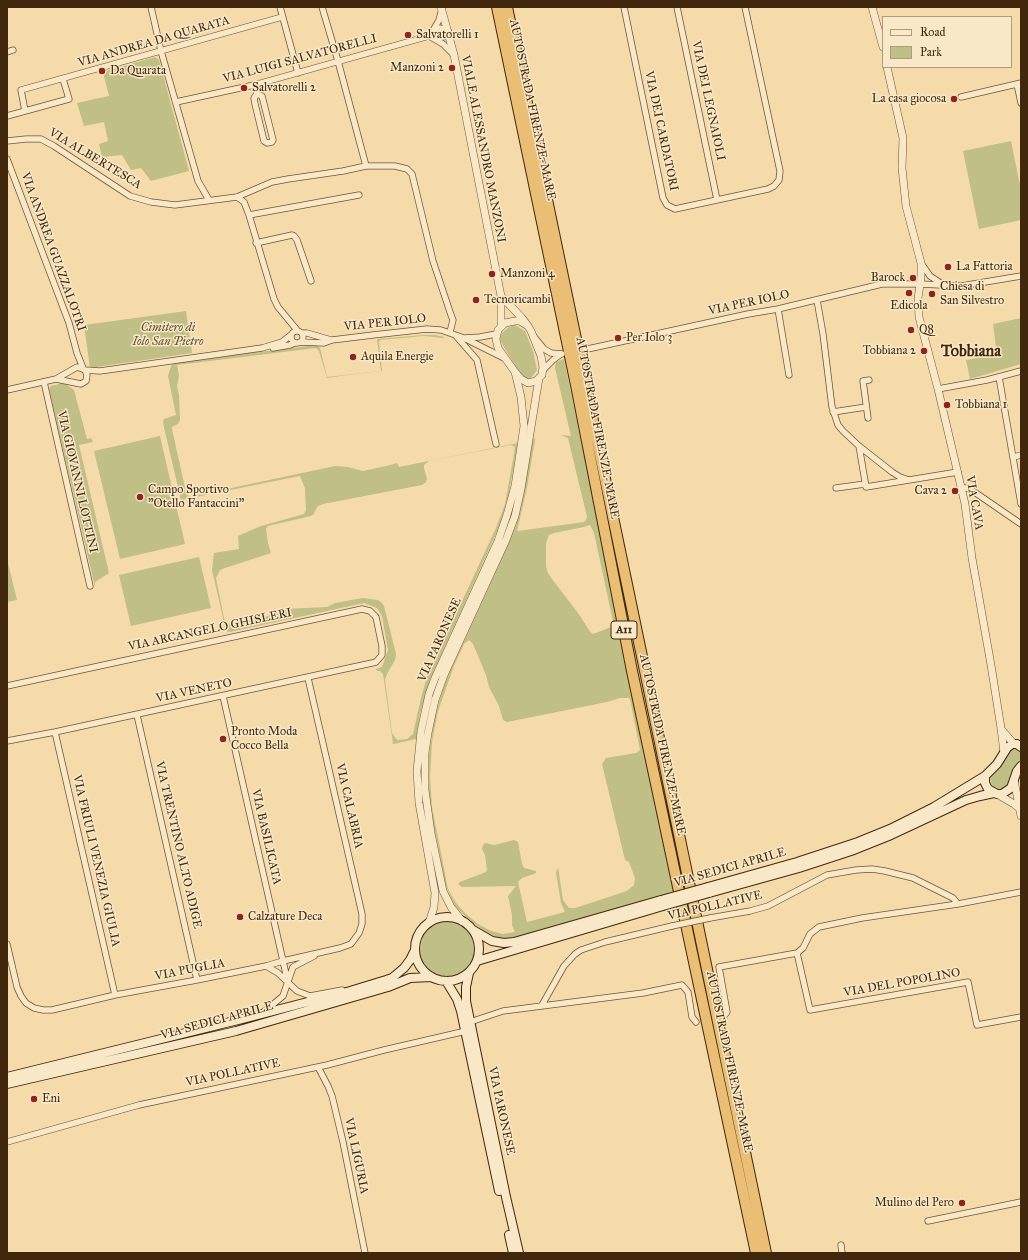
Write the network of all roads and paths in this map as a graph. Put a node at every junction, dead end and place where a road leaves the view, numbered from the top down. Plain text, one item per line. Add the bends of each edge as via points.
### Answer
1 (151, 7) edge
2 (280, 7) edge
3 (322, 7) edge
4 (497, 7) edge
5 (507, 7) edge
6 (624, 7) edge
7 (677, 7) edge
8 (745, 7) edge
9 (872, 7) edge
10 (442, 8) edge
11 (282, 17) junction
12 (448, 31) junction
13 (429, 36) junction
14 (882, 43) edge
15 (161, 51) junction
16 (454, 56) junction
17 (338, 61) junction
18 (887, 68) edge
19 (298, 73) junction
20 (63, 79) junction
21 (1019, 84) edge
22 (254, 85) junction
23 (257, 94) junction
24 (961, 97) dead end
25 (176, 102) junction
26 (1021, 104) edge
27 (25, 111) junction
28 (7, 116) edge
29 (268, 117) junction
30 (258, 119) junction
31 (7, 141) edge
32 (7, 159) edge
33 (366, 166) junction
34 (359, 195) dead end
35 (237, 197) junction
36 (209, 200) junction
37 (717, 200) junction
38 (249, 215) junction
39 (256, 243) junction
40 (921, 263) junction
41 (1021, 276) edge
42 (311, 281) dead end
43 (920, 284) junction
44 (944, 285) junction
45 (501, 296) junction
46 (817, 300) junction
47 (778, 309) junction
48 (500, 326) junction
49 (528, 326) junction
50 (300, 332) junction
51 (451, 333) junction
52 (496, 334) junction
53 (291, 335) junction
54 (464, 338) junction
55 (535, 338) junction
56 (332, 340) junction
57 (298, 342) junction
58 (262, 348) junction
59 (583, 350) dead end
60 (490, 351) junction
61 (77, 353) junction
62 (506, 359) junction
63 (477, 360) junction
64 (84, 369) junction
65 (72, 370) junction
66 (543, 370) junction
67 (100, 371) junction
68 (1021, 371) edge
69 (515, 372) junction
70 (789, 375) dead end
71 (999, 377) junction
72 (87, 378) junction
73 (539, 378) junction
74 (56, 379) junction
75 (869, 380) dead end
76 (44, 382) junction
77 (73, 382) junction
78 (938, 389) junction
79 (7, 390) edge
80 (866, 407) junction
81 (833, 412) junction
82 (868, 418) dead end
83 (496, 444) dead end
84 (859, 446) junction
85 (1021, 455) edge
86 (1014, 457) junction
87 (958, 472) junction
88 (909, 480) junction
89 (865, 484) junction
90 (836, 488) dead end
91 (961, 488) junction
92 (1021, 504) edge
93 (1021, 524) edge
94 (90, 586) dead end
95 (382, 655) joint
96 (308, 678) junction
97 (7, 686) edge
98 (223, 696) junction
99 (137, 715) junction
100 (1001, 728) junction
101 (55, 732) junction
102 (7, 741) edge
103 (1019, 745) edge
104 (1004, 753) junction
105 (1021, 766) edge
106 (985, 776) junction
107 (1014, 780) junction
108 (995, 794) junction
109 (1020, 813) edge
110 (708, 890) junction
111 (1021, 892) edge
112 (662, 903) junction
113 (958, 904) junction
114 (462, 921) junction
115 (429, 923) junction
116 (472, 930) junction
117 (356, 938) joint
118 (7, 944) edge
119 (415, 950) junction
120 (321, 952) junction
121 (797, 953) junction
122 (283, 961) junction
123 (477, 961) junction
124 (266, 966) junction
125 (469, 973) junction
126 (431, 977) junction
127 (197, 980) junction
128 (446, 981) junction
129 (288, 983) junction
130 (350, 991) junction
131 (115, 995) junction
132 (542, 1005) junction
133 (262, 1014) junction
134 (724, 1016) dead end
135 (1021, 1017) edge
136 (470, 1022) junction
137 (696, 1022) dead end
138 (466, 1031) junction
139 (318, 1067) junction
140 (7, 1077) edge
141 (7, 1084) edge
142 (7, 1142) edge
143 (1021, 1202) edge
144 (928, 1221) dead end
145 (841, 1246) dead end
146 (366, 1253) edge
147 (513, 1253) edge
148 (519, 1253) edge
149 (756, 1253) edge
150 (766, 1253) edge
151 (842, 1253) edge

1 - 15 street
2 - 11 street
3 - 17 street
4 - 149 highway, AUTOSTRADA FIRENZE-MARE / A11 via 573,369 632,672
5 - 150 highway, AUTOSTRADA FIRENZE-MARE / A11
6 - 37 street, VIA DEI CARDATORI via 664,202 675,209
7 - 37 street, VIA DEI LEGNAIOLI
8 - 37 street, VIA DEI CARDATORI via 780,176 777,184 768,189
9 - 14 street
10 - 12 street, VIALE ALESSANDRO MANZONI
10 - 13 street via 439,20
11 - 15 street, VIA ANDREA DA QUARATA
11 - 19 street
12 - 13 street, VIA LUIGI SALVATORELLI via 443,37
12 - 16 street, VIALE ALESSANDRO MANZONI
13 - 16 street via 443,44
13 - 17 street, VIA LUIGI SALVATORELLI
15 - 20 street, VIA ANDREA DA QUARATA
15 - 25 street
16 - 45 street, VIALE ALESSANDRO MANZONI
17 - 19 street, VIA LUIGI SALVATORELLI
17 - 33 street
18 - 40 street, VIA CAVA via 903,138 902,168 906,206
19 - 22 street, VIA LUIGI SALVATORELLI
20 - 27 street, VIA ANDREA DA QUARATA via 21,90
20 - 27 street via 69,99
21 - 24 street
21 - 26 street
22 - 23 street
22 - 25 street, VIA LUIGI SALVATORELLI
23 - 29 street via 262,96
23 - 30 street via 254,98
25 - 36 street via 198,181
27 - 28 street
29 - 30 street
29 - 30 street via 274,140 267,143 264,141
31 - 36 street, VIA ALBERTESCA via 41,139 130,196 175,205
32 - 61 street, VIA ANDREA GUAZZALOTRI via 69,322
33 - 35 street, VIA ALBERTESCA via 272,182
33 - 51 street, VIA ALBERTESCA via 403,167 412,174 433,261 452,320
34 - 38 street
35 - 36 street, VIA ALBERTESCA
35 - 38 street via 244,202
38 - 39 street
39 - 42 street via 294,236
39 - 50 street via 278,308
40 - 43 street, VIA CAVA
40 - 44 street via 930,276
41 - 44 street, VIA PER IOLO via 961,286
43 - 44 street, VIA PER IOLO
43 - 46 street, VIA PER IOLO via 882,284
43 - 78 street, VIA CAVA via 919,317
45 - 48 street, VIALE ALESSANDRO MANZONI
45 - 49 street
46 - 47 street, VIA PER IOLO
46 - 81 street
47 - 59 street, VIA PER IOLO
47 - 70 street
48 - 49 street via 520,321
48 - 52 street
49 - 55 street
50 - 53 street via 293,332
50 - 56 street, VIA PER IOLO
50 - 57 street via 303,336
51 - 54 street, VIA PER IOLO
51 - 56 street, VIA PER IOLO via 427,329
51 - 63 street via 458,337
52 - 54 street, VIA PER IOLO
52 - 62 street via 496,343
53 - 57 street via 292,340
53 - 58 street, VIA PER IOLO via 278,344
54 - 60 street, VIA PER IOLO
55 - 66 street
55 - 66 street via 544,349 562,354
56 - 57 street, VIA PER IOLO via 324,343
57 - 58 street, VIA PER IOLO via 276,348
58 - 67 street, VIA PER IOLO
60 - 62 street, VIA PER IOLO
60 - 63 street via 482,354
61 - 64 street, VIA ANDREA GUAZZALOTRI
61 - 65 street
62 - 69 street
63 - 83 street
64 - 65 street via 77,367
64 - 67 street, VIA PER IOLO
64 - 72 street
65 - 74 street
65 - 77 street via 70,377
66 - 73 street, VIA PARONESE
67 - 72 street, VIA PER IOLO
68 - 71 street
69 - 73 street via 521,380 528,383
69 - 115 street, VIA PARONESE via 524,426 507,515 498,541 434,678 421,731 417,771 418,803 435,893
71 - 78 street
71 - 86 street
72 - 77 street via 81,384
73 - 114 street, VIA PARONESE via 515,516 444,675 435,700 425,753 425,790 443,891
74 - 76 street
74 - 77 street
75 - 80 street via 863,381
76 - 79 street
76 - 94 street, VIA GIOVANNI LOTTINI
78 - 87 street, VIA CAVA
80 - 81 street
80 - 82 street
81 - 84 street via 838,425
84 - 88 street via 896,475
84 - 89 street
85 - 86 street
86 - 92 street
87 - 88 street
87 - 91 street, VIA CAVA
88 - 89 street via 869,487
89 - 90 street
91 - 93 street via 970,489
91 - 100 street, VIA CAVA
95 - 96 street, VIA VENETO via 376,662
95 - 97 street, VIA ARCANGELO GHISLERI via 376,617 370,610 362,608
96 - 98 street, VIA VENETO
96 - 117 street, VIA CALABRIA via 362,914 362,924
98 - 99 street, VIA VENETO
98 - 122 street, VIA BASILICATA
99 - 101 street, VIA VENETO
99 - 127 street, VIA TRENTINO ALTO ADIGE
100 - 103 street, VIA CAVA
100 - 104 street, VIA CAVA
101 - 102 street, VIA VENETO
101 - 131 street, VIA FRIULI VENEZIA GIULIA
103 - 104 main road, VIA SEDICI APRILE via 1007,748
104 - 106 main road, VIA SEDICI APRILE
105 - 107 main road, VIA SEDICI APRILE
106 - 108 main road via 986,786
106 - 110 main road, VIA SEDICI APRILE via 919,815 864,839
107 - 108 main road, VIA SEDICI APRILE via 1008,791
107 - 109 street
108 - 109 street via 1014,804
108 - 110 main road, VIA SEDICI APRILE via 966,800 851,851 799,868
110 - 112 main road, VIA SEDICI APRILE, bridge
111 - 113 street
112 - 116 main road, VIA SEDICI APRILE via 514,942 492,941
112 - 123 main road, VIA SEDICI APRILE
113 - 121 street via 819,927 810,934 803,948
113 - 132 street, VIA POLLATIVE, bridge via 948,895 913,878 885,871 856,870 827,875 768,906 672,926 581,950 564,966
114 - 115 main road via 448,917 438,918
114 - 116 main road, VIA SEDICI APRILE
115 - 119 main road, VIA SEDICI APRILE via 418,934
116 - 123 main road, VIA SEDICI APRILE via 479,944
117 - 120 street, VIA PUGLIA via 351,944
118 - 131 street, VIA PUGLIA via 17,987 26,1003 34,1008 52,1010
119 - 126 main road via 417,962
119 - 130 main road, VIA SEDICI APRILE via 407,964 392,978
120 - 122 street, VIA PUGLIA
120 - 129 street via 293,967
121 - 134 street via 719,967 727,1012
121 - 135 street, VIA DEL POPOLINO via 810,1010 968,982 977,1025
122 - 124 street, VIA PUGLIA
122 - 129 street, VIA BASILICATA
123 - 125 main road
124 - 127 street, VIA PUGLIA
124 - 129 street
125 - 128 main road via 460,979
125 - 136 main road, VIA PARONESE via 465,994
126 - 128 main road, VIA SEDICI APRILE
126 - 141 main road, VIA SEDICI APRILE via 410,978 388,987 236,1031
127 - 131 street, VIA PUGLIA
128 - 138 main road, VIA PARONESE via 460,1004
129 - 130 street via 297,991 310,996 339,990
129 - 133 street via 283,996
130 - 133 main road, VIA SEDICI APRILE
132 - 136 street via 503,1011
132 - 137 street via 682,986 688,992 692,1017
133 - 140 main road, VIA SEDICI APRILE
136 - 148 main road, VIA PARONESE
138 - 139 street, VIA POLLATIVE
138 - 147 main road, VIA PARONESE
139 - 142 street, VIA POLLATIVE via 139,1105
139 - 146 street, VIA LIGURIA via 332,1096
143 - 144 street
145 - 151 street

